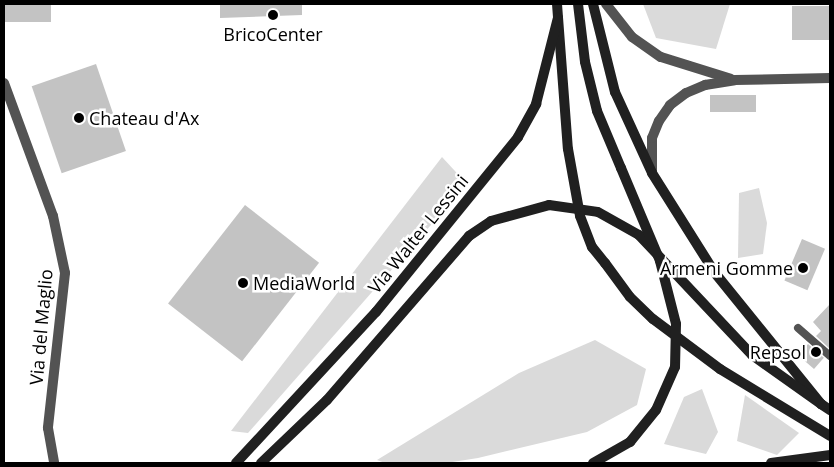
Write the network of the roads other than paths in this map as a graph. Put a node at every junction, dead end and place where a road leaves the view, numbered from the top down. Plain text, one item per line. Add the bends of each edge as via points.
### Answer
1 (558, 4) edge
2 (578, 4) edge
3 (608, 8) edge
4 (595, 9) edge
5 (558, 18) junction
6 (830, 78) edge
7 (735, 80) junction
8 (4, 83) edge
9 (652, 173) junction
10 (798, 328) dead end
11 (830, 356) edge
12 (821, 404) junction
13 (830, 410) edge
14 (830, 436) edge
15 (830, 455) edge
16 (54, 463) edge
17 (236, 463) edge
18 (261, 463) edge
19 (593, 463) edge
20 (771, 463) edge

1 - 5 main road
2 - 19 main road, bridge via 597,111 660,261 676,324 674,367 656,410 630,442
3 - 7 street via 632,37 661,58
4 - 9 main road via 615,92
5 - 14 main road, bridge via 568,149 580,216 592,247 630,297 654,319 720,369
5 - 17 main road, Via Walter Lessini via 536,104 518,137 376,312
6 - 7 street
7 - 9 street via 705,84 670,105 652,138
8 - 16 street, Via del Maglio via 53,216 65,273 48,428
9 - 12 main road via 715,274
10 - 11 lane
12 - 13 main road
12 - 18 main road via 752,355 639,235 598,212 549,205 491,221 469,236 327,400
15 - 20 main road

